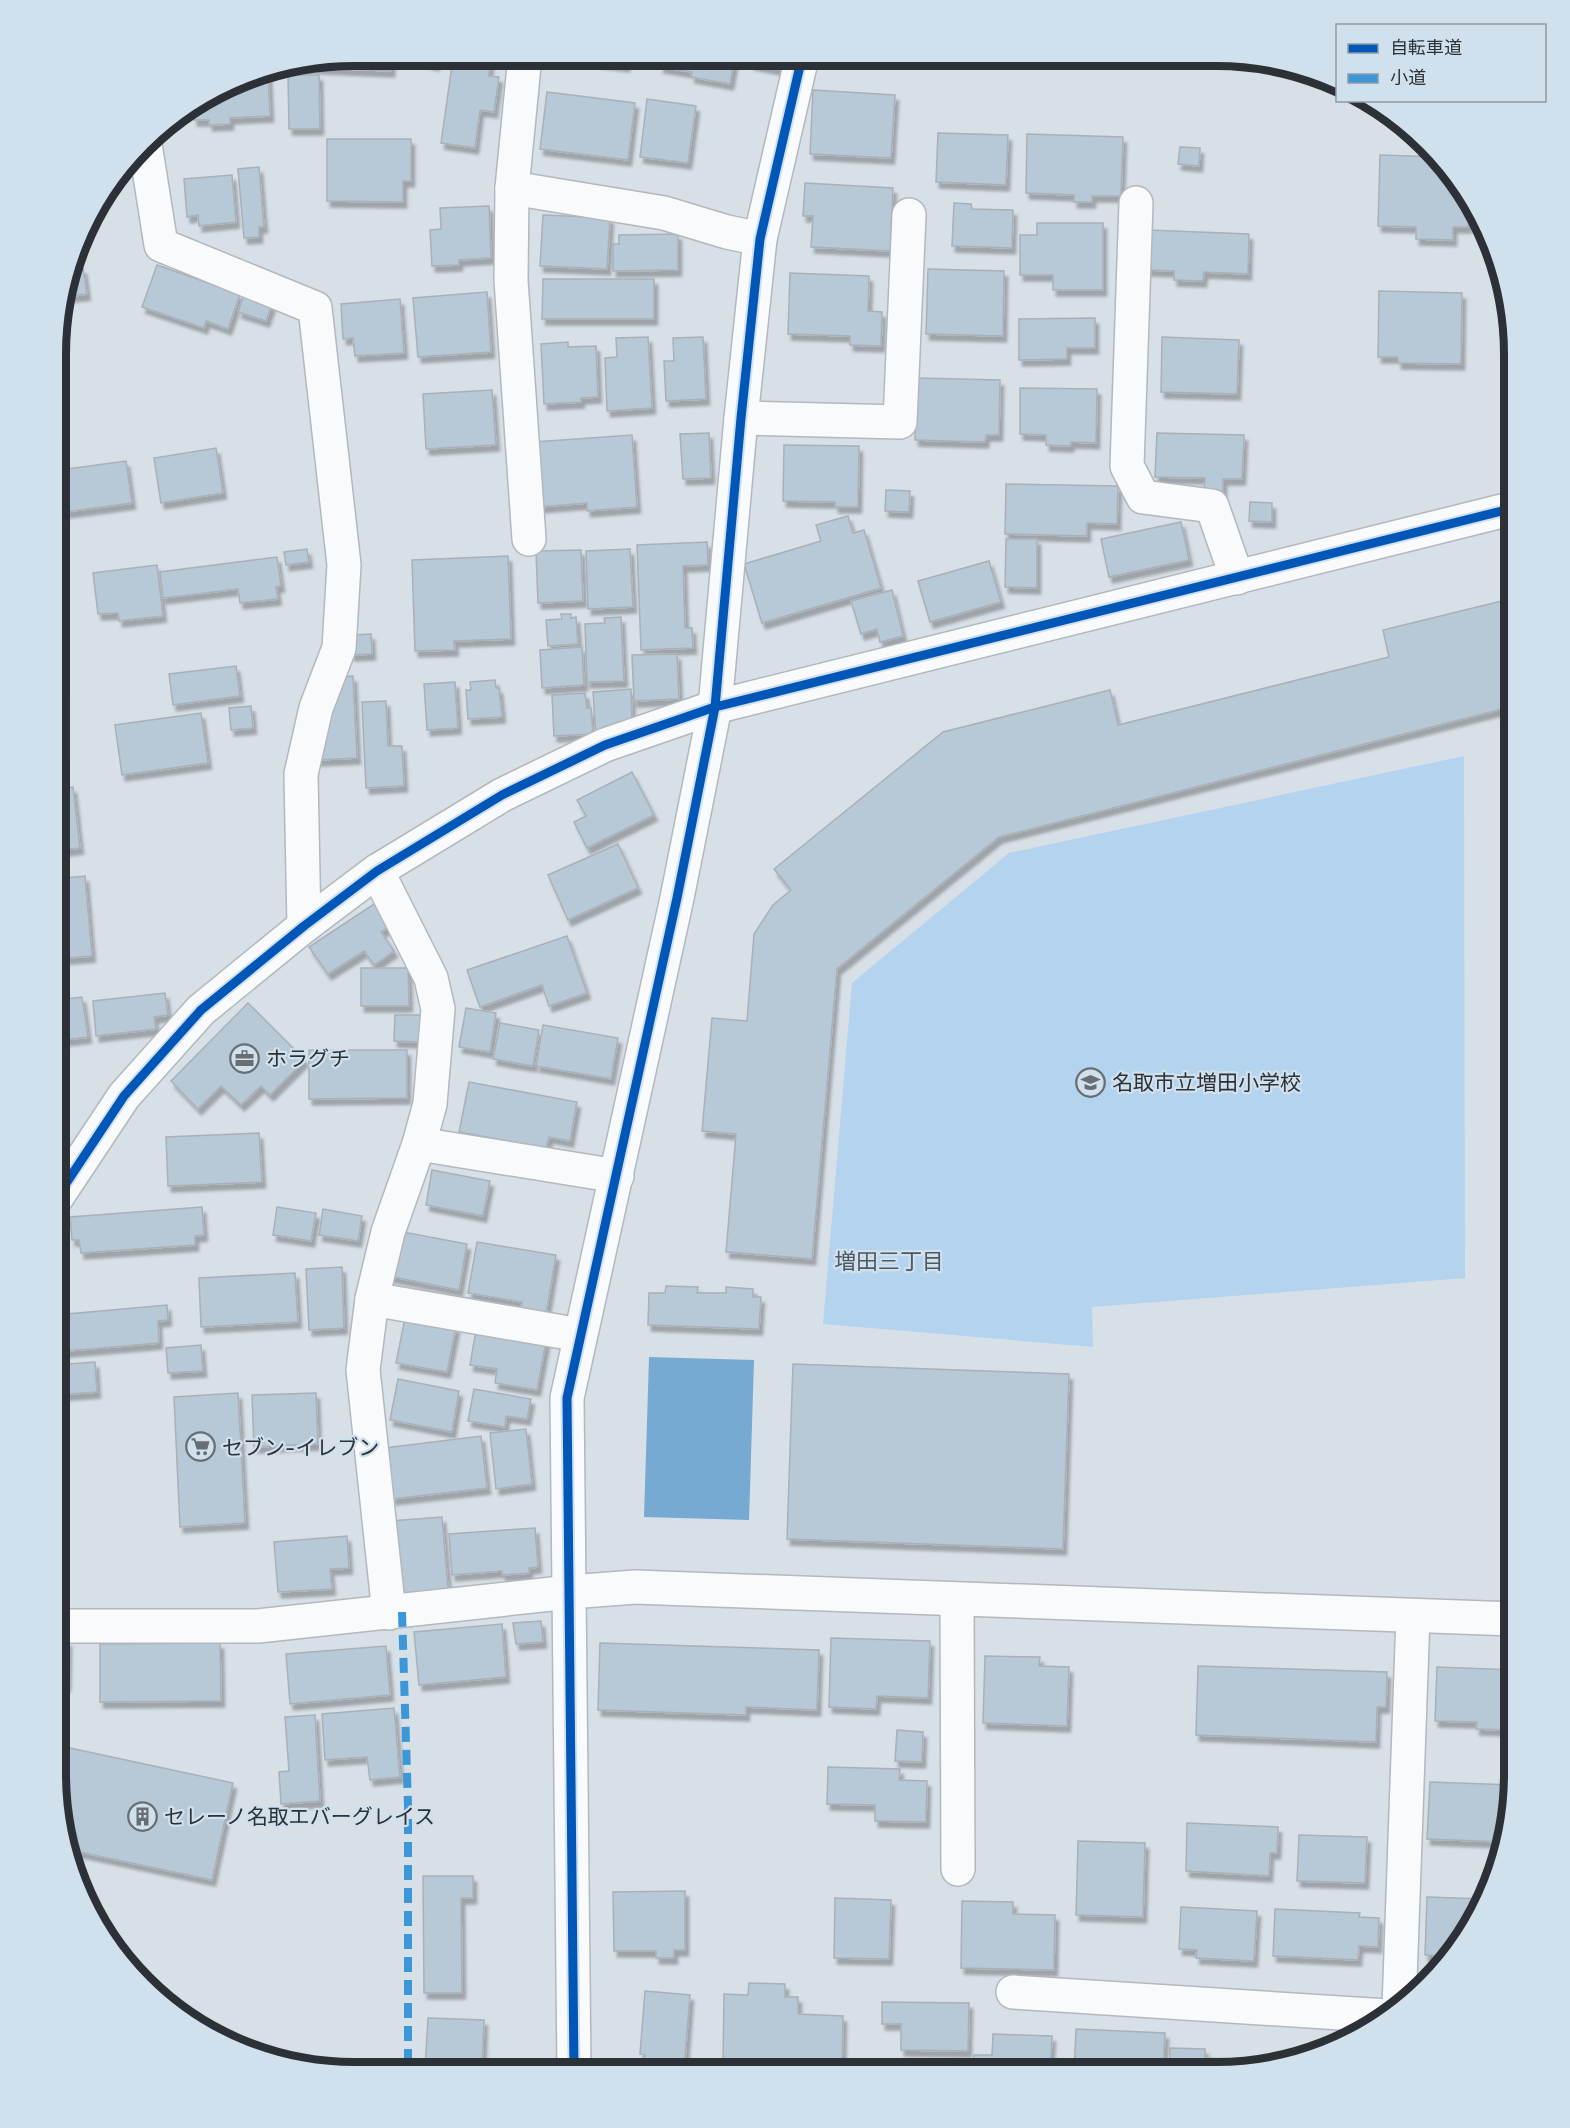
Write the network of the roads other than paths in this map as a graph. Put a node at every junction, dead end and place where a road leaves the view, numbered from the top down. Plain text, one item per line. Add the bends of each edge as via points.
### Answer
1 (523, 66) edge
2 (800, 66) edge
3 (147, 154) edge
4 (512, 188) junction
5 (1136, 203) dead end
6 (909, 215) dead end
7 (760, 239) junction
8 (741, 418) junction
9 (1504, 511) edge
10 (530, 539) dead end
11 (1237, 578) junction
12 (715, 707) junction
13 (377, 871) junction
14 (304, 926) junction
15 (419, 1144) junction
16 (617, 1176) junction
17 (66, 1183) edge
18 (372, 1299) junction
19 (580, 1335) junction
20 (570, 1592) junction
21 (957, 1600) junction
22 (389, 1613) junction
23 (1413, 1616) junction
24 (1504, 1618) edge
25 (66, 1626) edge
26 (958, 1869) dead end
27 (1013, 1992) dead end
28 (1399, 1996) edge
29 (1374, 2015) edge
30 (574, 2062) edge

1 - 4 street
2 - 7 street
3 - 14 street via 161,245 315,308 344,565 339,648 316,708 301,774
4 - 7 street via 664,213
4 - 10 street via 512,280
5 - 11 street via 1127,466 1143,497 1212,506
6 - 8 street via 900,422
7 - 8 street
8 - 12 street
9 - 11 street
11 - 12 street
12 - 13 street via 605,745 502,795
12 - 16 street
13 - 14 street
13 - 15 street via 431,978 438,1010 430,1104
14 - 17 street via 201,1010 124,1096
15 - 16 street
15 - 18 street via 388,1232
16 - 19 street
18 - 19 street
18 - 22 street via 363,1370
19 - 20 street via 567,1398
20 - 21 street via 635,1587
20 - 22 street
20 - 30 street
21 - 23 street
21 - 26 street
22 - 25 street via 258,1626
23 - 24 street
23 - 28 street
27 - 29 street

